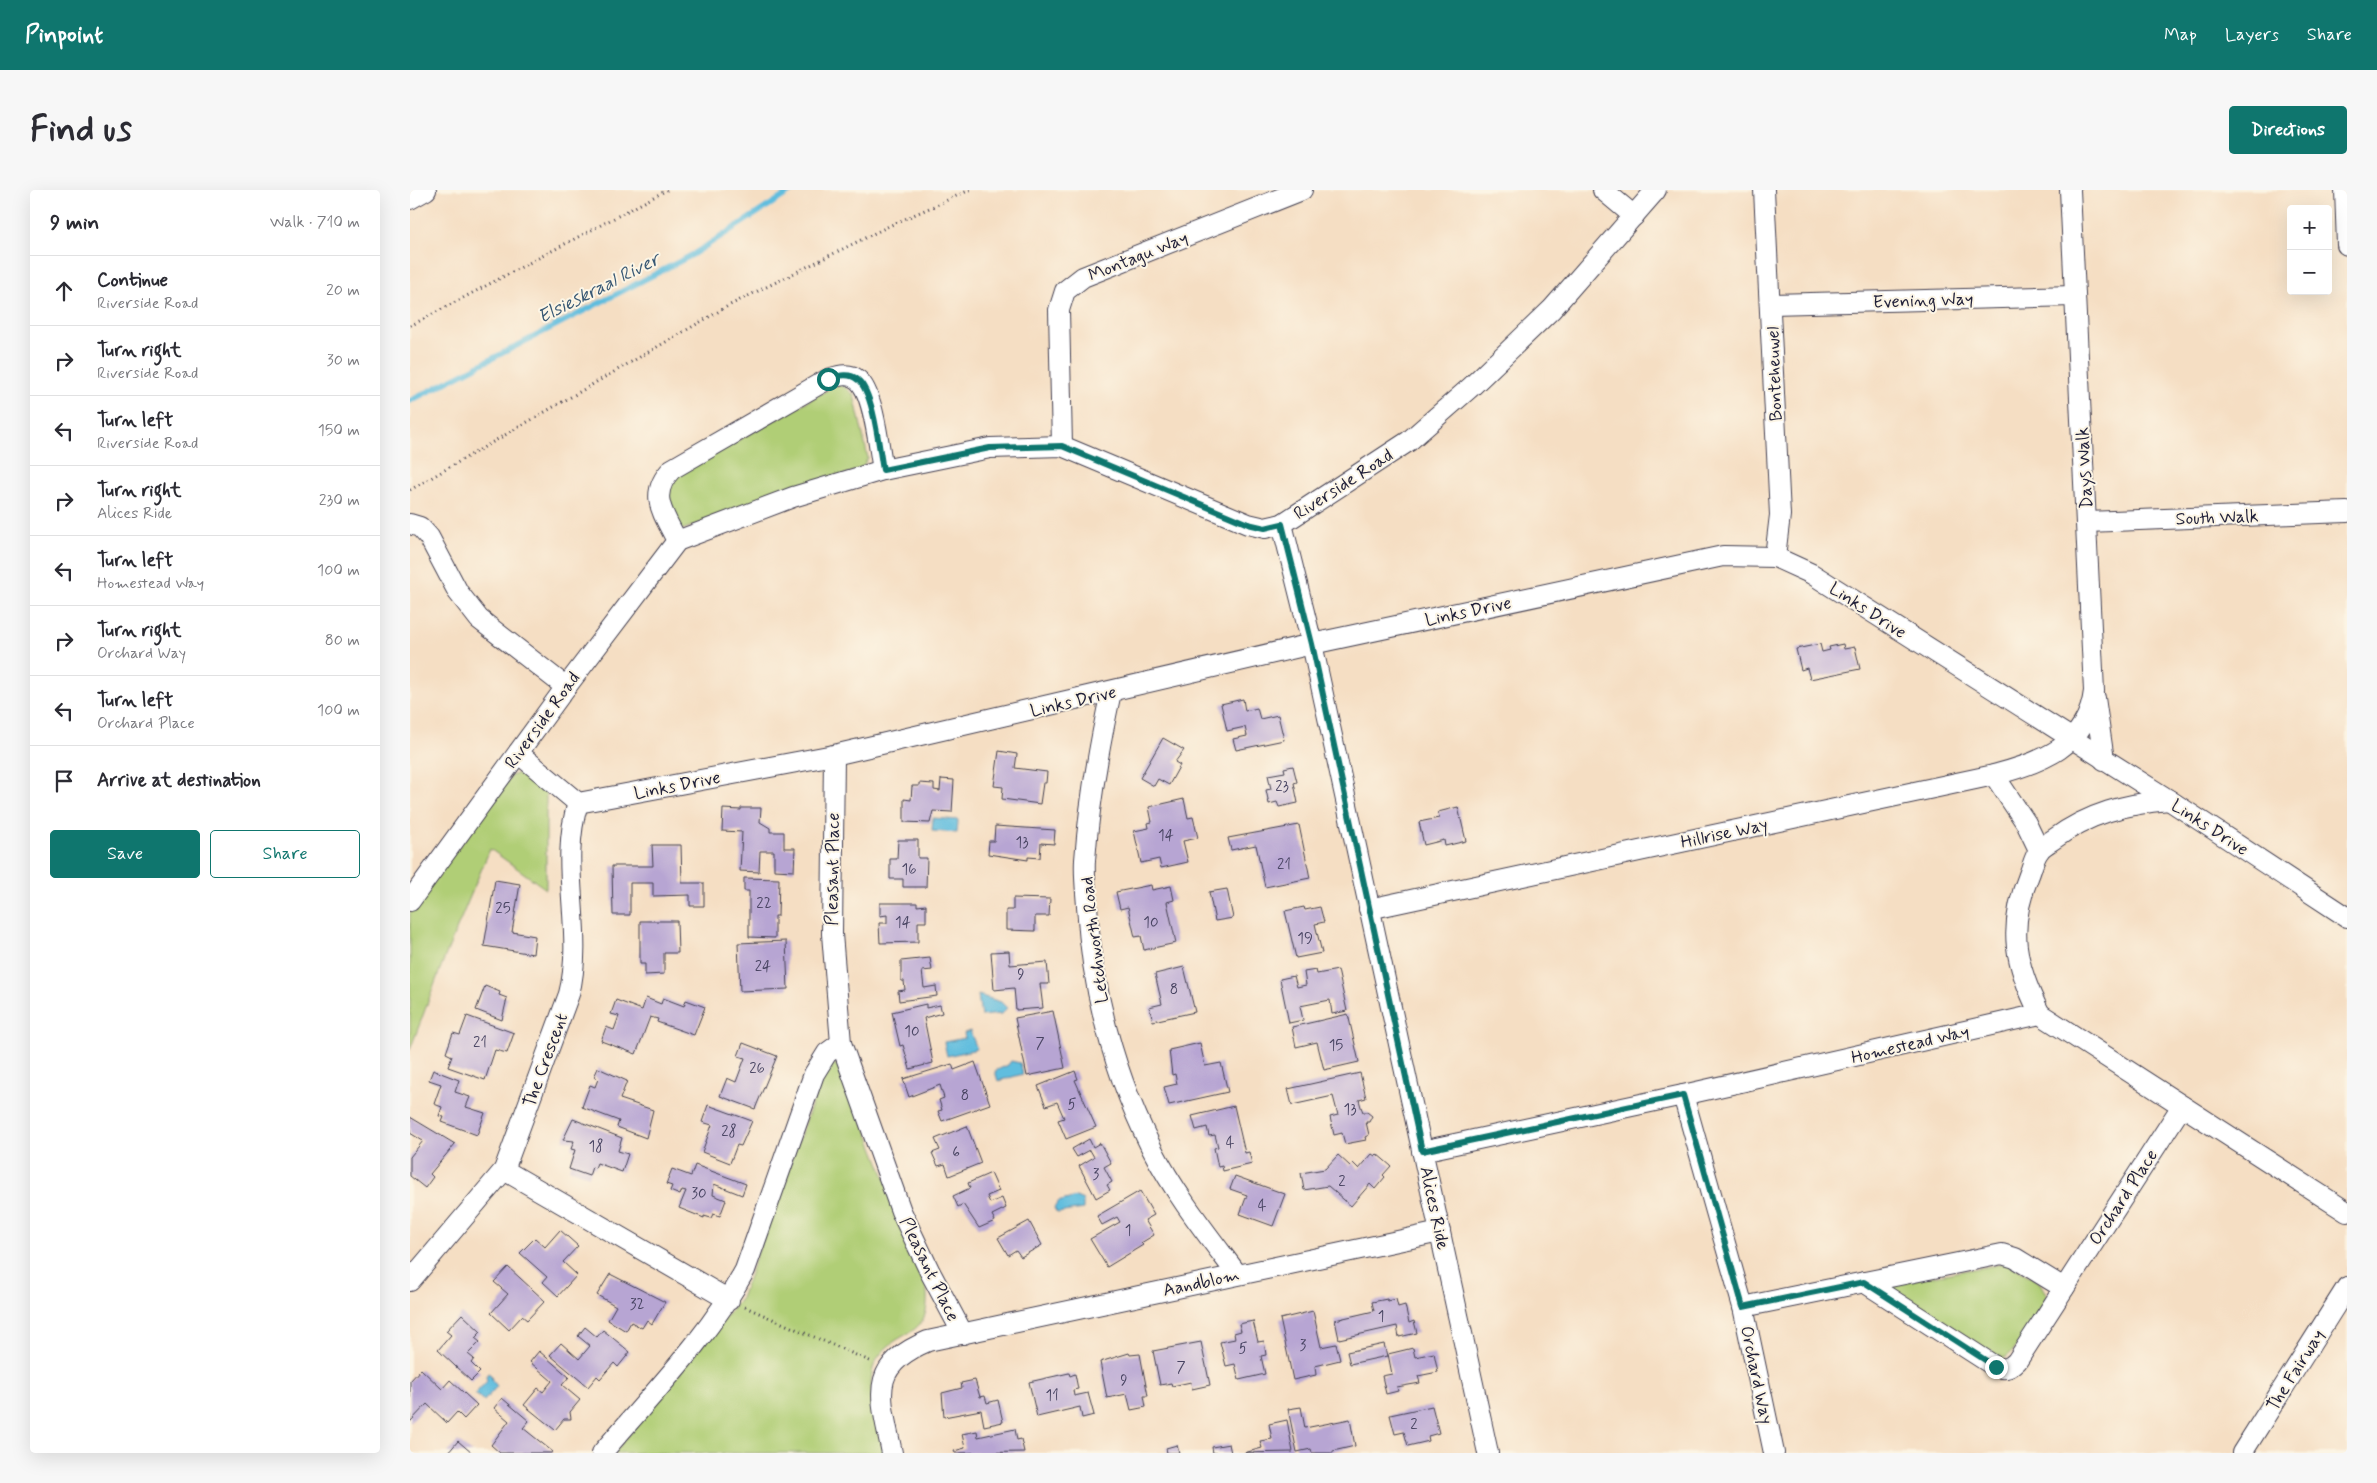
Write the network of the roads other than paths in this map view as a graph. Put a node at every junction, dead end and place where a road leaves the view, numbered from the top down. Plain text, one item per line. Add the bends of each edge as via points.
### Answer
1 (426, 190) edge
2 (1302, 190) edge
3 (1603, 190) edge
4 (1656, 190) edge
5 (1764, 190) edge
6 (2070, 190) edge
7 (2344, 190) edge
8 (410, 198) edge
9 (1634, 216) junction
10 (2347, 245) edge
11 (2074, 296) junction
12 (1771, 304) junction
13 (1062, 446) junction
14 (883, 470) junction
15 (2347, 512) edge
16 (2087, 522) junction
17 (410, 524) edge
18 (1282, 524) junction
19 (677, 542) junction
20 (1775, 557) junction
21 (1312, 644) junction
22 (566, 687) junction
23 (2094, 691) junction
24 (1111, 692) junction
25 (2070, 739) junction
26 (518, 753) junction
27 (834, 755) junction
28 (2104, 760) junction
29 (1994, 775) junction
30 (2168, 800) junction
31 (578, 804) junction
32 (2039, 850) junction
33 (410, 901) edge
34 (1369, 909) junction
35 (2347, 917) edge
36 (2040, 1014) junction
37 (841, 1043) junction
38 (1683, 1095) junction
39 (2182, 1106) junction
40 (1422, 1151) junction
41 (504, 1170) junction
42 (2347, 1212) edge
43 (1440, 1232) junction
44 (1237, 1274) junction
45 (410, 1281) edge
46 (1864, 1282) junction
47 (2347, 1287) edge
48 (2064, 1288) junction
49 (729, 1300) junction
50 (1743, 1307) junction
51 (963, 1334) junction
52 (602, 1453) edge
53 (892, 1453) edge
54 (1488, 1453) edge
55 (1774, 1453) edge
56 (2242, 1453) edge

1 - 8 street
2 - 13 street, Montagu Way via 1083,278 1065,291 1059,310
3 - 9 street
4 - 9 street, Riverside Road
5 - 12 street, Bonteheuwel
6 - 11 street, Days Walk
7 - 10 street
9 - 18 street, Riverside Road via 1552,309 1472,386 1409,441
11 - 12 street, Evening Way
11 - 16 street, Days Walk
12 - 20 street, Bonteheuwel via 1780,515
13 - 14 street, Riverside Road via 990,448
13 - 18 street, Riverside Road via 1248,524 1265,528
14 - 19 street, Riverside Road via 793,497
14 - 19 street via 867,390 857,378 844,374 828,379 672,469 658,491 659,503
15 - 16 street, South Walk
16 - 23 street, Days Walk
17 - 22 street via 420,527 429,537 458,592 478,618
18 - 21 street, Alices Ride
19 - 22 street, Riverside Road
20 - 21 street, Links Drive via 1723,556
20 - 25 street, Links Drive via 1812,574
21 - 24 street, Links Drive
21 - 34 street, Alices Ride
22 - 26 street, Riverside Road
23 - 25 street, Days Walk via 2092,710
23 - 28 street
24 - 27 street, Links Drive
24 - 44 street, Letchworth Road via 1099,745 1085,862 1095,986 1128,1094 1153,1150 1186,1204
25 - 28 street, Links Drive
25 - 29 street, Hillrise Way via 2054,754 2033,765
26 - 31 street
26 - 33 street, Riverside Road
27 - 31 street, Links Drive
27 - 37 street, Pleasant Place via 832,934
28 - 30 street, Links Drive
29 - 32 street via 2026,822
29 - 34 street, Hillrise Way
30 - 32 street via 2116,808 2085,819
30 - 35 street, Links Drive
31 - 41 street, The Crescent via 571,837 572,980
32 - 36 street via 2022,891 2016,920 2016,949 2024,983
34 - 40 street, Alices Ride
36 - 38 street, Homestead Way
36 - 39 street
37 - 49 street via 827,1053 814,1074 745,1270
37 - 51 street, Pleasant Place via 901,1211
38 - 40 street, Homestead Way
38 - 50 street, Orchard Way
39 - 42 street
39 - 48 street, Orchard Place
40 - 43 street, Alices Ride
41 - 45 street, The Crescent
41 - 49 street
43 - 44 street, Aandblom
43 - 54 street, Alices Ride
44 - 51 street, Aandblom
46 - 48 street via 2002,1254 2015,1258
46 - 48 street, Orchard Place via 2003,1369 2010,1368 2017,1361
46 - 50 street
47 - 56 street, The Fairway
49 - 52 street
50 - 55 street, Orchard Way
51 - 53 street, Pleasant Place via 928,1341 909,1349 887,1368 882,1400

